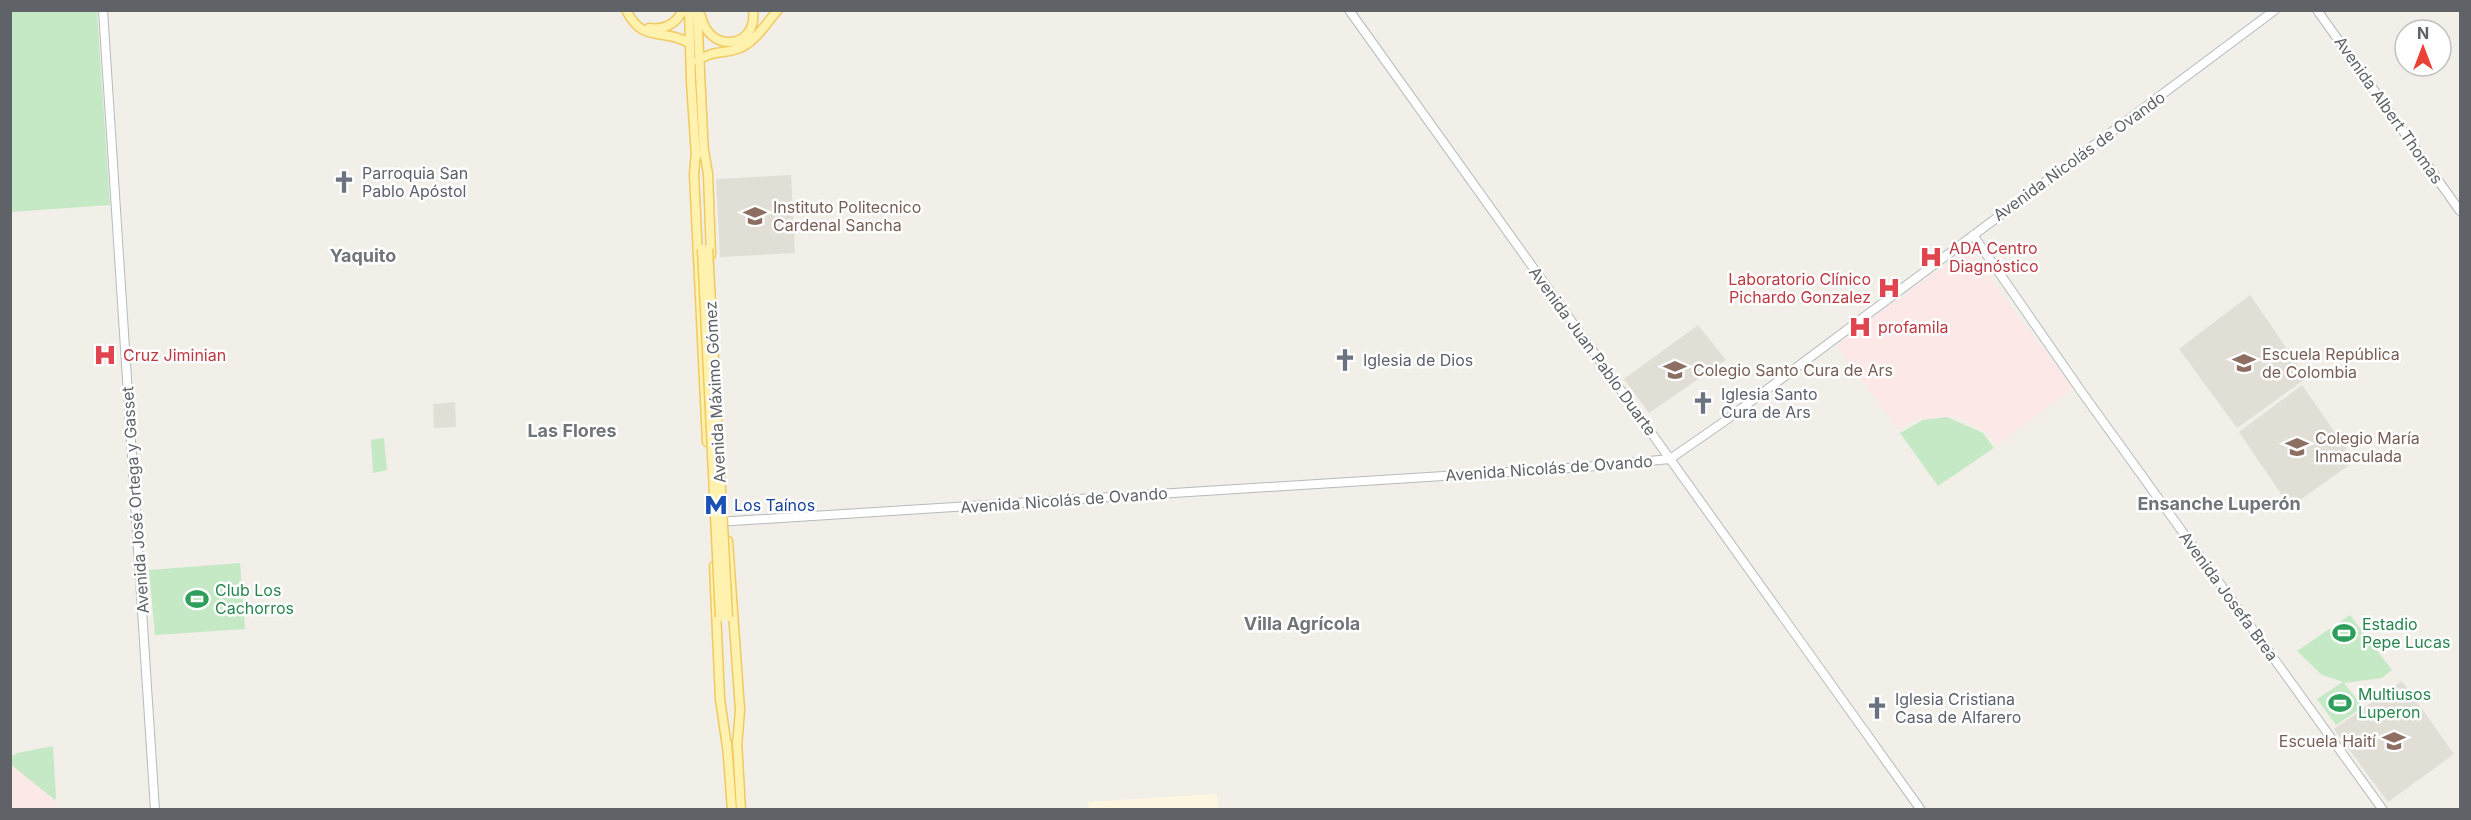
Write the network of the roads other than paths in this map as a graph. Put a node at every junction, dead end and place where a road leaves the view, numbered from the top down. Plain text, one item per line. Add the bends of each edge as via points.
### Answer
1 (103, 10) edge
2 (626, 10) edge
3 (631, 10) edge
4 (683, 10) edge
5 (689, 10) edge
6 (699, 10) edge
7 (753, 10) edge
8 (778, 10) edge
9 (1349, 10) edge
10 (2276, 10) edge
11 (2317, 10) edge
12 (689, 44) junction
13 (698, 61) junction
14 (700, 151) junction
15 (2460, 211) edge
16 (1973, 235) junction
17 (1670, 459) junction
18 (712, 522) junction
19 (727, 522) junction
20 (724, 617) junction
21 (727, 747) junction
22 (737, 747) junction
23 (156, 810) edge
24 (732, 810) edge
25 (741, 810) edge
26 (1921, 810) edge
27 (2383, 810) edge

1 - 23 main road, Avenida José Ortega y Gasset
2 - 12 main road via 642,31 674,36
3 - 4 main road via 646,28 658,29 677,20
5 - 12 main road, Avenida Máximo Gómez
6 - 7 main road via 708,34 733,42 751,31
6 - 13 main road, Avenida Máximo Gómez
8 - 13 main road via 745,46 707,54
9 - 17 main road, Avenida Juan Pablo Duarte
10 - 16 main road, Avenida Nicolás de Ovando
11 - 15 main road, Avenida Albert Thomas
12 - 14 main road, Avenida Máximo Gómez
13 - 14 main road, Avenida Máximo Gómez
14 - 18 main road via 694,174
14 - 19 main road via 708,174
14 - 20 main road, Avenida Máximo Gómez, bridge
16 - 17 main road, Avenida Nicolás de Ovando
16 - 27 main road, Avenida Josefa Brea
17 - 19 main road, Avenida Nicolás de Ovando
17 - 26 main road, Avenida Juan Pablo Duarte
18 - 19 main road, Avenida Nicolás de Ovando
18 - 21 main road via 719,688
19 - 22 main road via 740,710
20 - 21 main road, Avenida Máximo Gómez
20 - 22 main road, Avenida Máximo Gómez
21 - 24 main road, Avenida Máximo Gómez
22 - 25 main road, Avenida Máximo Gómez

